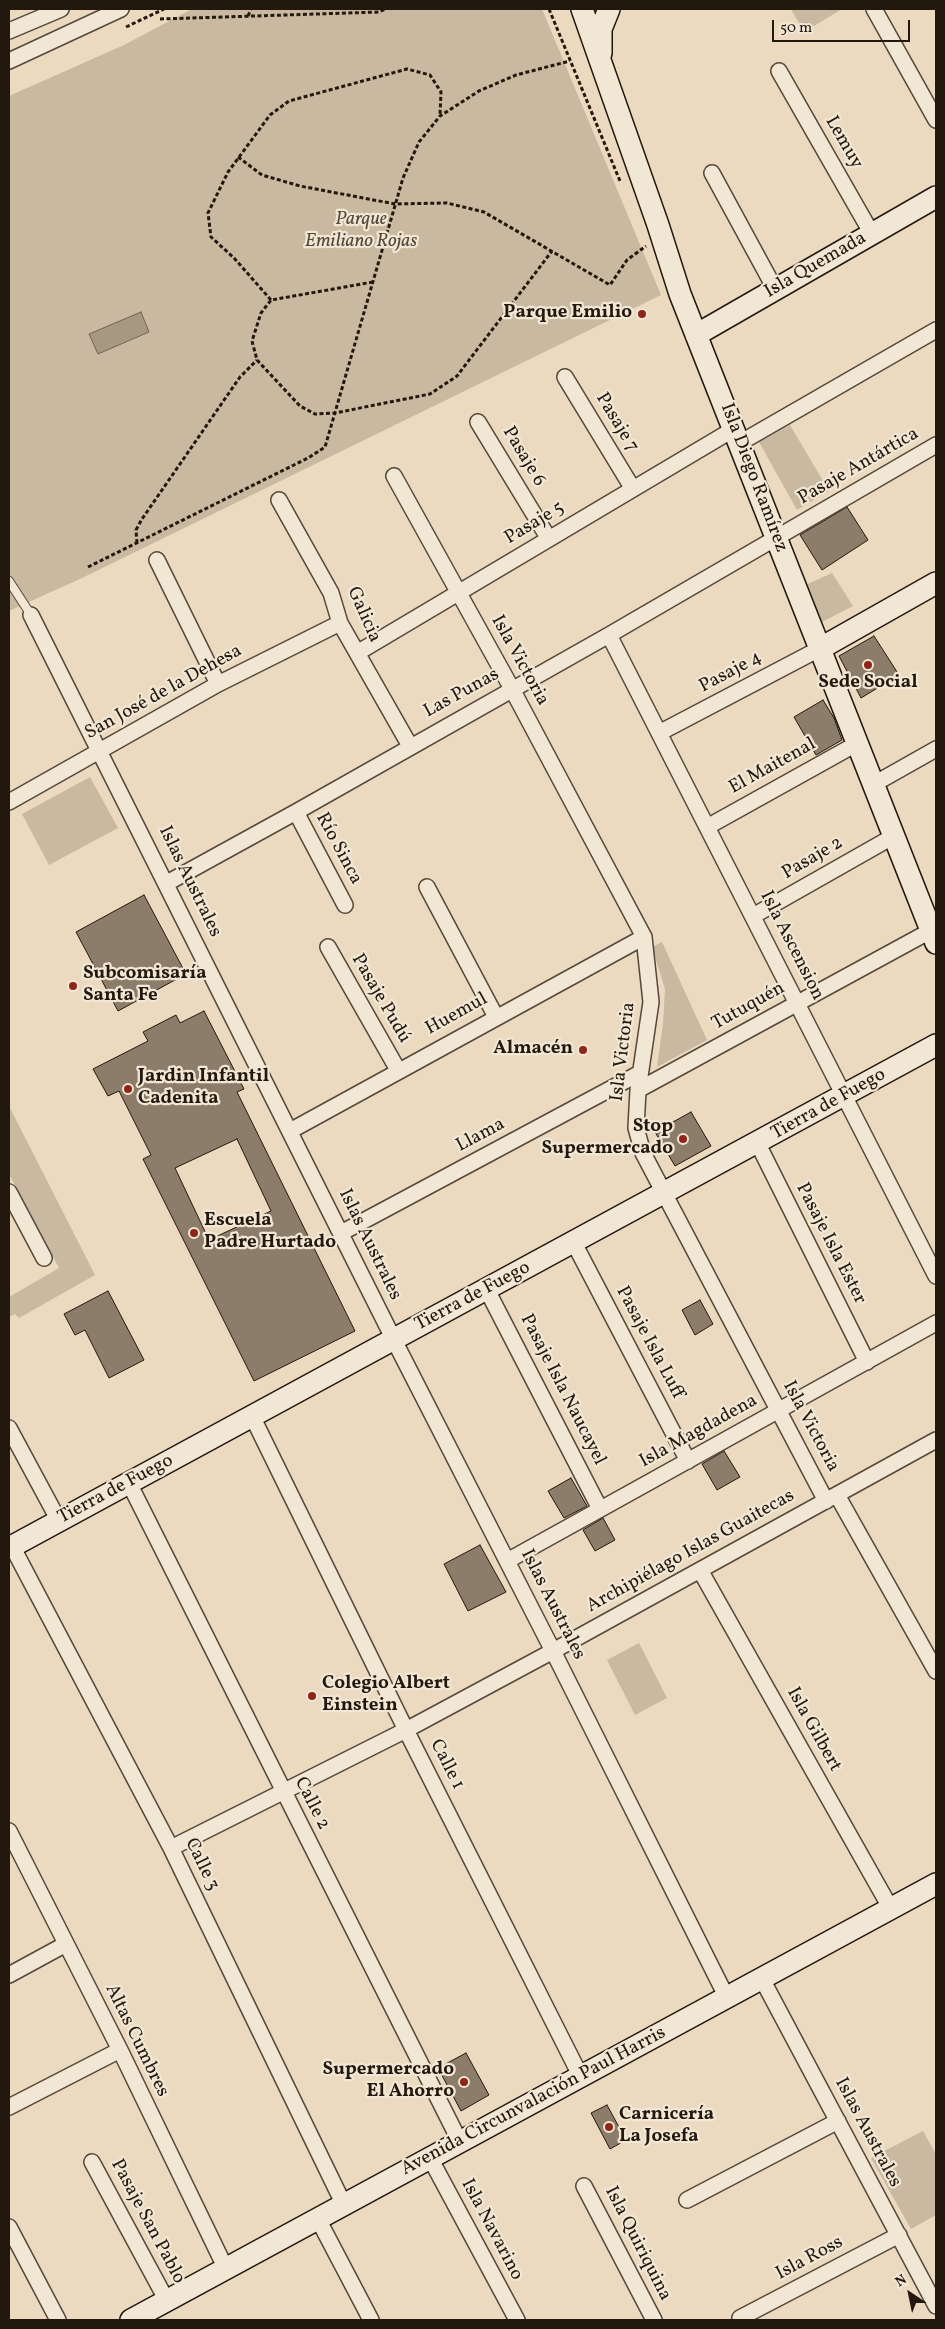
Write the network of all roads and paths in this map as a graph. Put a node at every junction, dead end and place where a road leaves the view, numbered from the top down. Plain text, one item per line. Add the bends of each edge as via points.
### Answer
1 (61, 9) edge
2 (121, 9) edge
3 (251, 9) edge
4 (295, 9) edge
5 (323, 9) edge
6 (385, 9) edge
7 (549, 9) edge
8 (609, 9) edge
9 (874, 9) edge
10 (585, 10) edge
11 (323, 14) junction
12 (295, 15) junction
13 (248, 16) junction
14 (160, 19) dead end
15 (9, 32) edge
16 (9, 61) edge
17 (570, 61) junction
18 (603, 68) junction
19 (779, 71) dead end
20 (440, 116) junction
21 (936, 120) edge
22 (238, 157) junction
23 (712, 173) dead end
24 (621, 184) dead end
25 (936, 197) edge
26 (395, 204) junction
27 (872, 234) junction
28 (643, 237) dead end
29 (647, 246) junction
30 (552, 251) junction
31 (650, 255) dead end
32 (373, 282) junction
33 (775, 289) junction
34 (271, 300) junction
35 (936, 330) edge
36 (696, 335) junction
37 (257, 360) junction
38 (565, 377) dead end
39 (335, 413) junction
40 (478, 422) dead end
41 (736, 436) junction
42 (936, 445) edge
43 (394, 476) dead end
44 (632, 489) junction
45 (279, 500) dead end
46 (776, 538) junction
47 (549, 539) junction
48 (137, 543) junction
49 (157, 560) dead end
50 (88, 567) dead end
51 (9, 581) edge
52 (936, 583) edge
53 (458, 593) junction
54 (31, 615) joint
55 (340, 623) junction
56 (609, 635) junction
57 (821, 648) junction
58 (357, 653) junction
59 (218, 684) junction
60 (512, 689) junction
61 (659, 733) junction
62 (858, 743) junction
63 (410, 746) junction
64 (936, 748) edge
65 (101, 751) junction
66 (874, 784) junction
67 (9, 802) edge
68 (296, 812) junction
69 (707, 827) junction
70 (894, 836) junction
71 (167, 883) junction
72 (427, 887) dead end
73 (345, 905) dead end
74 (752, 916) junction
75 (934, 936) edge
76 (644, 937) junction
77 (328, 947) dead end
78 (797, 1003) junction
79 (496, 1017) junction
80 (936, 1045) edge
81 (398, 1070) junction
82 (640, 1074) junction
83 (638, 1090) junction
84 (845, 1097) junction
85 (290, 1131) junction
86 (758, 1144) junction
87 (9, 1192) edge
88 (665, 1194) junction
89 (341, 1233) junction
90 (574, 1243) junction
91 (44, 1258) dead end
92 (936, 1276) edge
93 (487, 1290) junction
94 (936, 1324) edge
95 (394, 1340) junction
96 (867, 1362) junction
97 (779, 1411) junction
98 (252, 1416) junction
99 (9, 1428) edge
100 (936, 1440) edge
101 (688, 1461) junction
102 (129, 1483) junction
103 (832, 1498) junction
104 (600, 1509) junction
105 (59, 1521) junction
106 (10, 1547) edge
107 (507, 1561) junction
108 (700, 1570) junction
109 (554, 1651) junction
110 (936, 1671) edge
111 (406, 1730) junction
112 (282, 1792) junction
113 (10, 1835) edge
114 (171, 1848) junction
115 (936, 1884) edge
116 (891, 1909) junction
117 (66, 1944) junction
118 (9, 1974) edge
119 (762, 1979) junction
120 (727, 1998) junction
121 (120, 2050) junction
122 (581, 2077) junction
123 (9, 2107) edge
124 (838, 2121) junction
125 (460, 2142) junction
126 (430, 2158) junction
127 (92, 2162) dead end
128 (584, 2186) dead end
129 (686, 2200) dead end
130 (344, 2205) junction
131 (318, 2219) junction
132 (9, 2227) edge
133 (898, 2235) junction
134 (226, 2269) junction
135 (167, 2301) junction
136 (936, 2306) edge
137 (740, 2318) dead end
138 (58, 2320) edge
139 (131, 2320) edge
140 (371, 2320) edge
141 (517, 2320) edge
142 (654, 2320) edge

1 - 15 street
2 - 16 street
3 - 13 path
4 - 12 path
5 - 11 path
6 - 11 path via 379,12
7 - 17 path
8 - 18 street via 602,29
9 - 21 street
10 - 18 street, Isla Diego Ramírez
11 - 12 path
12 - 13 path
13 - 14 path
17 - 20 path via 516,75 479,90
17 - 24 path
18 - 36 street, Isla Diego Ramírez
19 - 27 street, Lemuy
20 - 22 path via 441,92 430,75 407,69 289,101 270,115
20 - 26 path via 419,142
22 - 26 path via 262,174 300,186
22 - 34 path via 208,213 211,237
23 - 33 street
25 - 27 street, Isla Quemada
26 - 30 path via 447,203 484,212
26 - 32 path
27 - 33 street, Isla Quemada
28 - 29 path
29 - 30 path via 627,260 610,285
29 - 31 path
30 - 39 path via 457,376 430,394
32 - 34 path
32 - 39 path
33 - 36 street, Isla Quemada
34 - 37 path via 252,341
35 - 41 street, Pasaje 5
36 - 41 street, Isla Diego Ramírez
37 - 39 path via 300,406 315,414
37 - 48 path via 240,377 142,519 136,530
38 - 44 street, Pasaje 7
39 - 48 path via 325,447
40 - 47 street, Pasaje 6
41 - 44 street, Pasaje 5
41 - 46 street, Isla Diego Ramírez
42 - 46 street, Pasaje Antártica
43 - 53 street, Isla Victoria
44 - 47 street, Pasaje 5
45 - 55 street, Galicia via 331,593
46 - 56 street, Las Punas
46 - 57 street, Isla Diego Ramírez
47 - 53 street, Pasaje 5
48 - 50 path
49 - 59 street
51 - 54 lane
52 - 57 street
53 - 58 street, Pasaje 5
53 - 60 street, Isla Victoria
54 - 65 street, Islas Australes
55 - 58 street, Galicia
55 - 59 street, San José de la Dehesa
56 - 60 street, Las Punas
56 - 61 street, Isla Ascension
57 - 61 street, Pasaje 4
57 - 62 street, Isla Diego Ramírez
58 - 63 street, Galicia
59 - 65 street, San José de la Dehesa
60 - 63 street, Las Punas
60 - 76 street, Isla Victoria
61 - 69 street, Isla Ascension
62 - 66 street, Isla Diego Ramírez
62 - 69 street, El Maitenal
63 - 68 street, Las Punas
64 - 66 street
65 - 67 street, San José de la Dehesa
65 - 71 street, Islas Australes
66 - 70 street, Isla Diego Ramírez
68 - 71 street, Las Punas
68 - 73 street, Río Sinca
69 - 74 street, Isla Ascension
70 - 74 street, Pasaje 2
70 - 75 street, Isla Diego Ramírez
71 - 85 street, Islas Australes
72 - 79 street
74 - 78 street, Isla Ascension
75 - 78 street, Tutuquén
76 - 79 street, Huemul
76 - 82 street, Isla Victoria via 652,1002
77 - 81 street, Pasaje Pudú
78 - 83 street, Tutuquén
78 - 84 street, Isla Ascension
79 - 81 street, Huemul
80 - 84 street, Tierra de Fuego
81 - 85 street, Huemul
82 - 83 street, Isla Victoria
82 - 89 street, Llama
83 - 88 street, Isla Victoria via 636,1128 643,1153
84 - 86 street, Tierra de Fuego
84 - 92 street, Isla Ascension
85 - 89 street, Islas Australes
86 - 88 street, Tierra de Fuego
86 - 96 street, Pasaje Isla Ester
87 - 91 street
88 - 90 street, Tierra de Fuego
88 - 97 street, Isla Victoria
89 - 95 street, Islas Australes
90 - 93 street, Tierra de Fuego
90 - 101 street, Pasaje Isla Luff
93 - 95 street, Tierra de Fuego
93 - 104 street, Pasaje Isla Naucayel
94 - 96 street, Isla Magdadena
95 - 98 street, Tierra de Fuego
95 - 107 street, Islas Australes
96 - 97 street, Isla Magdadena
97 - 101 street, Isla Magdadena
97 - 103 street, Isla Victoria
98 - 102 street, Tierra de Fuego
98 - 111 street, Calle 1
99 - 105 street
100 - 103 street, Archipiélago Islas Guaitecas
101 - 104 street, Isla Magdadena
102 - 105 street, Tierra de Fuego
102 - 112 street, Calle 2
103 - 108 street, Archipiélago Islas Guaitecas
103 - 110 street, Isla Victoria
104 - 107 street, Isla Magdadena
105 - 106 street, Tierra de Fuego
106 - 114 street, Calle 3
107 - 109 street, Islas Australes
108 - 109 street, Archipiélago Islas Guaitecas
108 - 116 street, Isla Gilbert
109 - 111 street, Archipiélago Islas Guaitecas
109 - 120 street, Islas Australes
111 - 112 street, Archipiélago Islas Guaitecas
111 - 122 street, Calle 1
112 - 114 street, Archipiélago Islas Guaitecas
112 - 125 street, Calle 2
113 - 117 street, Altas Cumbres
114 - 130 street, Calle 3
115 - 116 street, Avenida Circunvalación Paul Harris
116 - 119 street, Avenida Circunvalación Paul Harris
117 - 118 street
117 - 121 street, Altas Cumbres
119 - 120 street, Avenida Circunvalación Paul Harris
119 - 124 street, Islas Australes
120 - 122 street, Avenida Circunvalación Paul Harris
121 - 123 street
121 - 134 street, Altas Cumbres
122 - 125 street, Avenida Circunvalación Paul Harris
124 - 129 street
124 - 133 street, Islas Australes
125 - 126 street, Avenida Circunvalación Paul Harris
126 - 130 street, Avenida Circunvalación Paul Harris
126 - 141 street, Isla Navarino
127 - 135 street, Pasaje San Pablo
128 - 142 street, Isla Quiriquina
130 - 131 street, Avenida Circunvalación Paul Harris
131 - 134 street, Avenida Circunvalación Paul Harris
131 - 140 street
132 - 138 street
133 - 136 street, Islas Australes
133 - 137 street, Isla Ross
134 - 135 street, Avenida Circunvalación Paul Harris
135 - 139 street, Avenida Circunvalación Paul Harris

